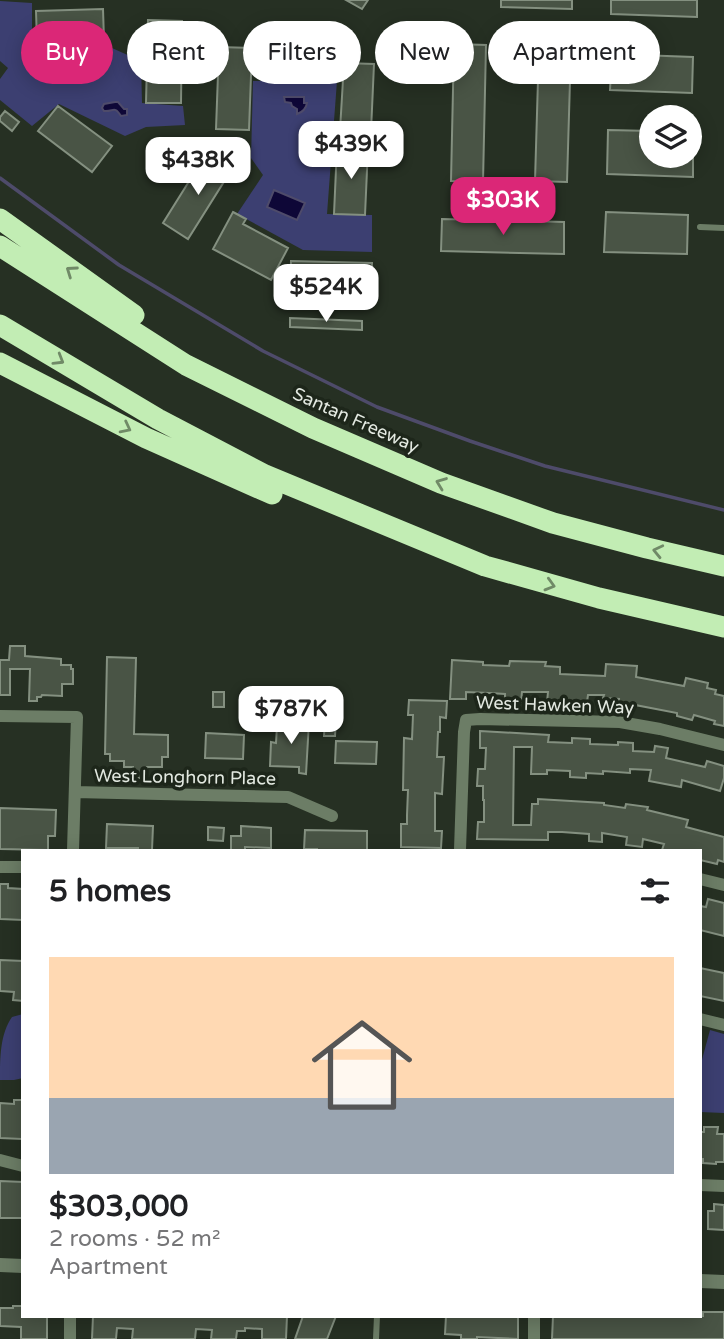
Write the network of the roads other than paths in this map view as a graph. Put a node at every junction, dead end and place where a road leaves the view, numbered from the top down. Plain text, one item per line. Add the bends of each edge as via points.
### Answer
1 (0, 219) edge
2 (700, 227) dead end
3 (724, 228) edge
4 (0, 246) edge
5 (0, 325) edge
6 (0, 363) edge
7 (313, 428) junction
8 (485, 566) junction
9 (724, 566) edge
10 (724, 627) edge
11 (0, 716) edge
12 (724, 746) edge
13 (75, 792) junction
14 (332, 816) dead end
15 (73, 849) edge
16 (460, 849) edge
17 (0, 867) edge
18 (21, 867) edge
19 (702, 880) edge
20 (724, 885) edge
21 (702, 1020) edge
22 (724, 1025) edge
23 (21, 1156) edge
24 (3, 1160) edge
25 (21, 1165) edge
26 (702, 1185) edge
27 (724, 1186) edge
28 (0, 1265) edge
29 (21, 1266) edge
30 (702, 1282) edge
31 (724, 1282) edge
32 (70, 1318) edge
33 (377, 1318) edge
34 (534, 1318) edge
35 (70, 1339) edge
36 (376, 1339) edge
37 (534, 1339) edge

7 -> 1 highway via 170,340
2 - 3 lane
4 - 7 highway, Santan Freeway via 186,365
5 -> 8 highway via 158,419 265,475
6 -> 8 highway via 146,438 279,497
9 -> 7 highway, Santan Freeway via 553,523 440,483
8 -> 10 highway
11 - 13 street via 77,717
12 - 16 street, West Hawken Way via 620,722 466,720
13 - 14 street, West Longhorn Place via 288,797
13 - 15 street
17 - 18 street
19 - 20 street
21 - 22 street
23 - 24 street
24 - 25 street
26 - 27 street
28 - 29 street
30 - 31 street
32 - 35 street
33 - 36 lane
34 - 37 street

